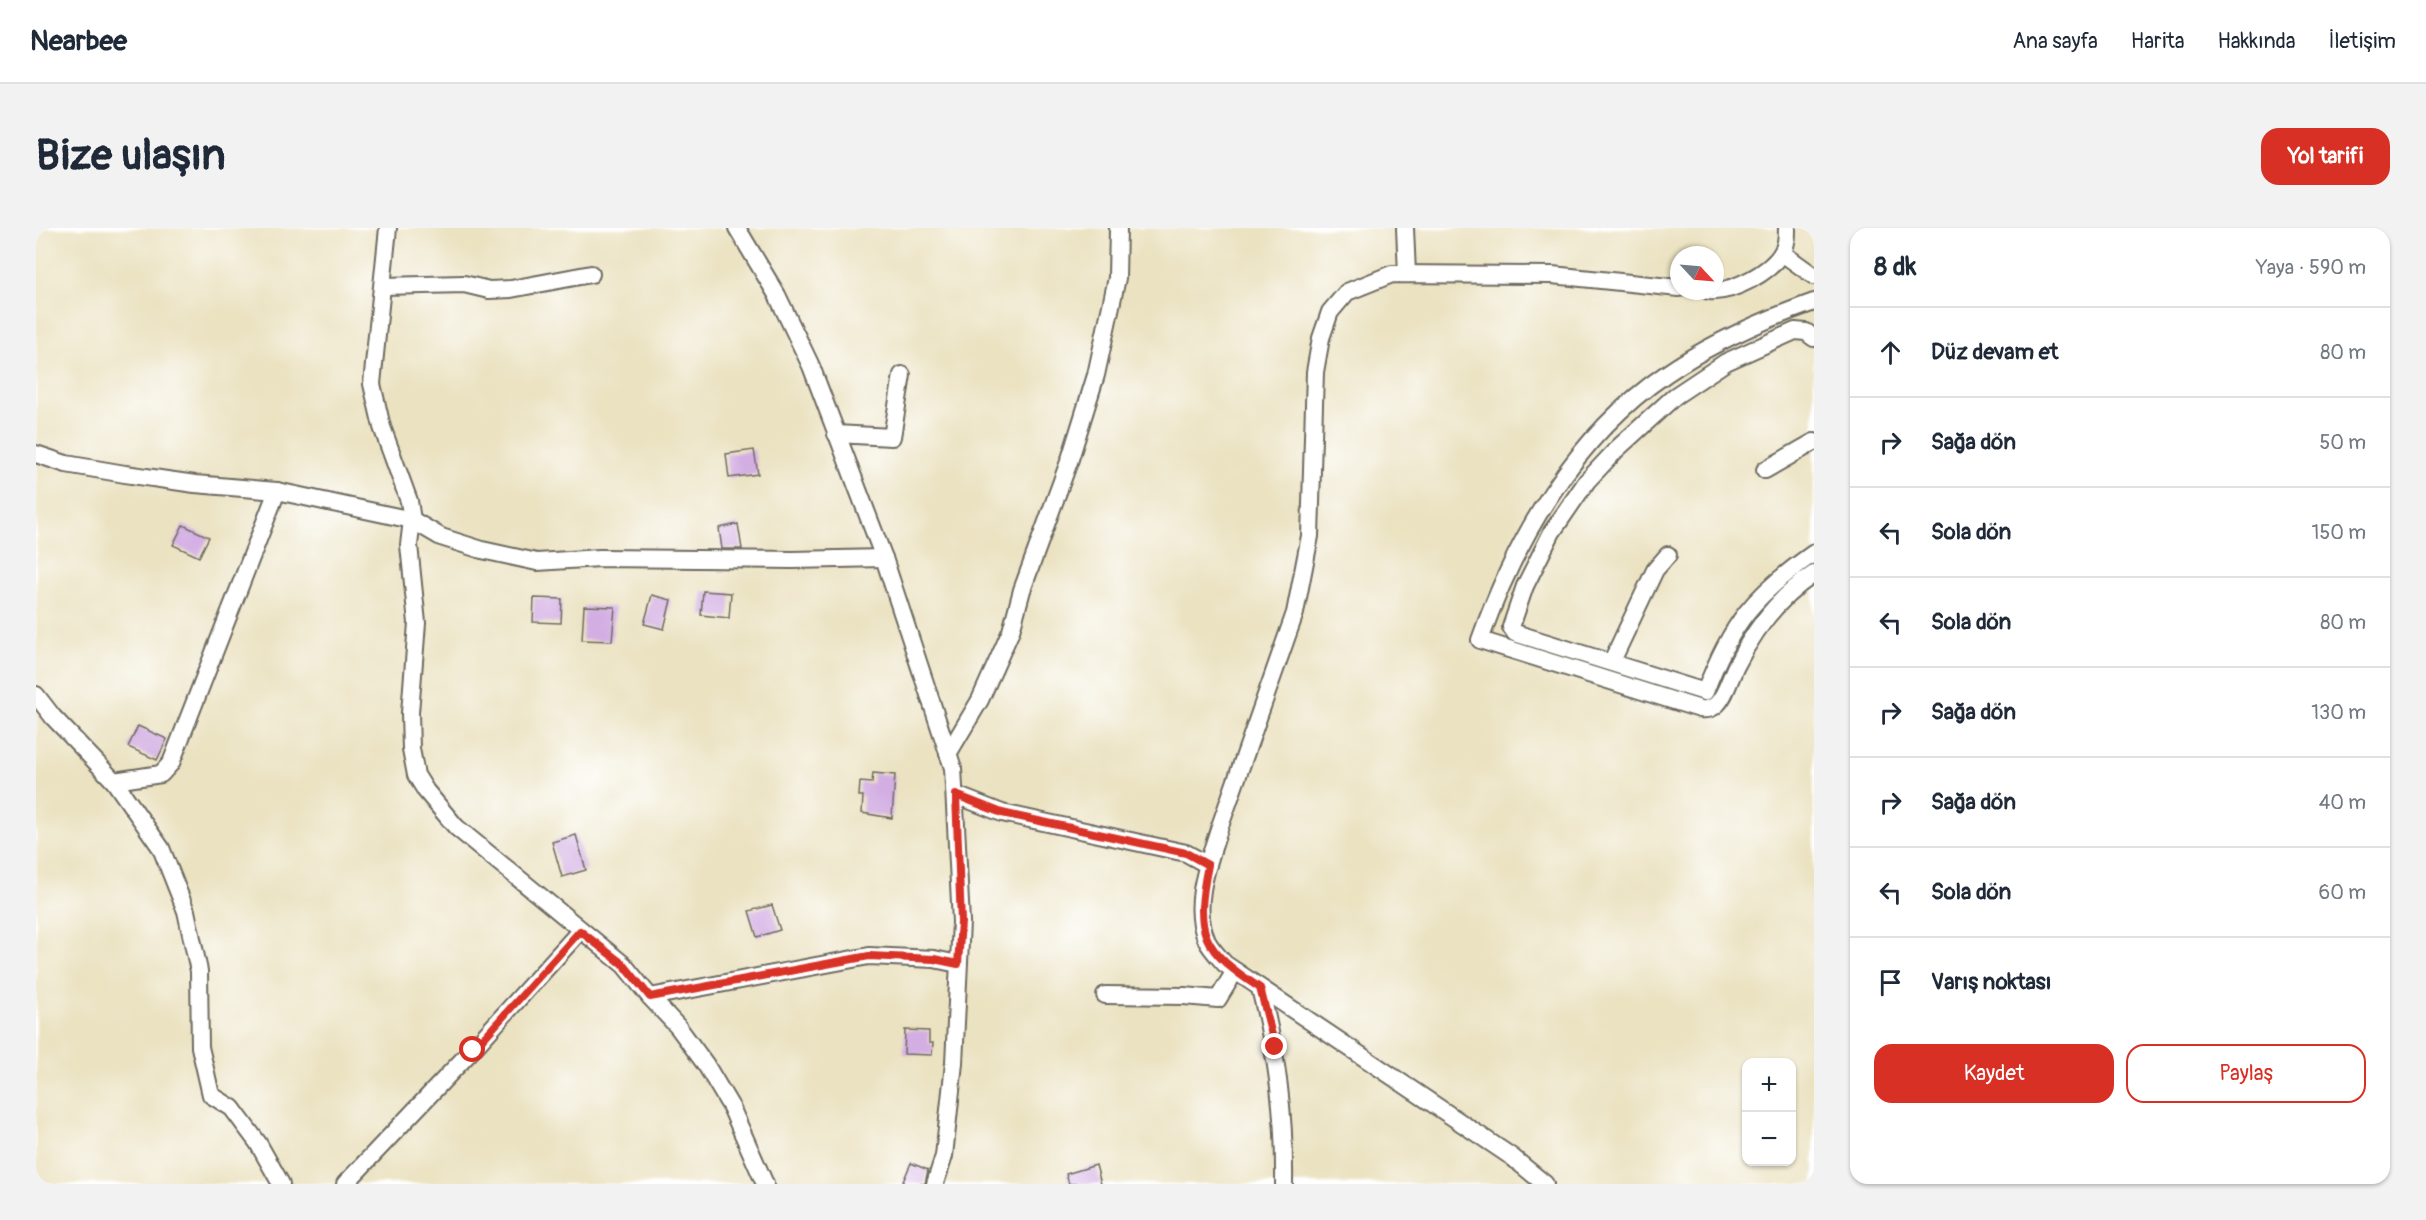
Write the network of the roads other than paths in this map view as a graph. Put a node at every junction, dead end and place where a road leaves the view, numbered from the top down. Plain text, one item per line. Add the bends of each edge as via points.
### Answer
1 (388, 228) edge
2 (737, 228) edge
3 (1118, 228) edge
4 (1405, 228) edge
5 (1787, 228) edge
6 (1782, 253) junction
7 (591, 273) dead end
8 (1407, 274) junction
9 (1814, 276) edge
10 (383, 286) junction
11 (1670, 287) edge
12 (1724, 290) edge
13 (1814, 302) edge
14 (1814, 338) edge
15 (902, 375) dead end
16 (1633, 402) junction
17 (1646, 423) junction
18 (836, 434) junction
19 (1814, 442) edge
20 (36, 454) edge
21 (1765, 470) dead end
22 (277, 491) junction
23 (1590, 492) dead end
24 (412, 520) junction
25 (1814, 553) edge
26 (1668, 555) dead end
27 (884, 558) junction
28 (1814, 574) edge
29 (1612, 662) junction
30 (36, 695) edge
31 (948, 754) junction
32 (114, 781) junction
33 (956, 795) junction
34 (1208, 865) junction
35 (580, 931) junction
36 (958, 964) junction
37 (1235, 971) junction
38 (1260, 988) junction
39 (1106, 996) dead end
40 (650, 997) junction
41 (281, 1184) edge
42 (345, 1184) edge
43 (765, 1184) edge
44 (935, 1184) edge
45 (1284, 1184) edge
46 (1545, 1184) edge

1 - 10 street
2 - 18 street via 782,305 811,366
3 - 31 street via 1117,278 1096,375 1070,459 1011,631 980,700
4 - 8 street
5 - 6 street
6 - 9 street
6 - 12 street via 1773,265
7 - 10 street via 511,289 489,290 464,284
8 - 11 street via 1552,275
8 - 34 street via 1392,274 1347,292 1330,312 1321,338 1315,372 1310,536 1295,613
10 - 24 street via 372,384
13 - 16 street via 1715,345 1665,375
14 - 17 street via 1795,331 1726,362 1675,396
15 - 18 street via 892,437
16 - 17 street
16 - 28 street via 1589,445 1543,507 1498,591 1480,640 1708,709 1719,702 1745,650 1765,621 1794,589
17 - 23 street via 1637,441
17 - 29 street via 1587,481 1552,532 1510,624 1515,633
18 - 27 street
19 - 21 street
20 - 22 street via 66,464 125,474
22 - 24 street
22 - 32 street via 171,763 161,774
24 - 27 street via 441,537 537,562 600,558
24 - 35 street via 409,545 417,623 410,713 416,775 456,827
25 - 29 street via 1758,597 1735,627 1705,692
26 - 29 street via 1655,570
27 - 31 street
30 - 32 street
31 - 33 street
32 - 41 street via 161,848 186,911 199,971 200,1047 211,1095 232,1108
33 - 34 street via 1002,813 1176,850
33 - 36 street via 961,922
34 - 37 street via 1201,901 1207,942 1224,964
35 - 40 street via 624,965
35 - 42 street
36 - 40 street via 869,956
36 - 44 street via 954,1063 944,1156
37 - 38 street
37 - 39 street via 1218,999
38 - 45 street via 1275,1047 1280,1087
38 - 46 street via 1502,1150
40 - 43 street via 706,1065 731,1107

